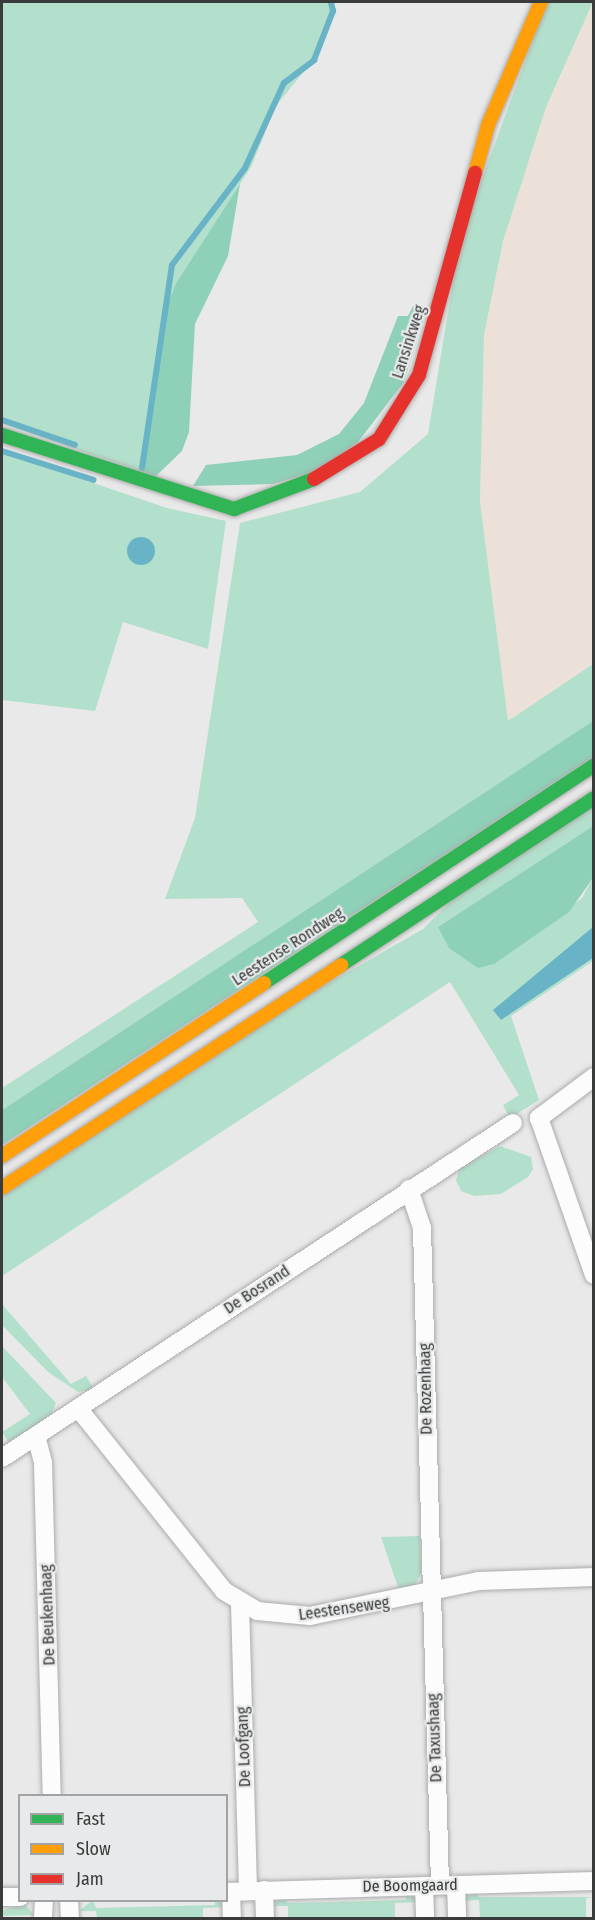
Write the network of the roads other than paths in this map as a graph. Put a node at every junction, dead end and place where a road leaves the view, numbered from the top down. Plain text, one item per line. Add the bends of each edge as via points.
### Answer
1 (541, 2) edge
2 (2, 435) edge
3 (594, 765) edge
4 (594, 798) edge
5 (594, 1077) edge
6 (513, 1124) dead end
7 (2, 1156) edge
8 (2, 1188) edge
9 (409, 1189) junction
10 (594, 1275) edge
11 (78, 1408) junction
12 (36, 1436) junction
13 (2, 1458) edge
14 (594, 1577) edge
15 (430, 1591) junction
16 (240, 1603) junction
17 (52, 1794) edge
18 (594, 1881) edge
19 (440, 1886) junction
20 (242, 1891) edge
21 (2, 1897) edge
22 (18, 1897) edge
23 (44, 1902) edge
24 (69, 1902) edge
25 (43, 1918) edge
26 (70, 1918) edge
27 (232, 1918) edge
28 (265, 1918) edge
29 (424, 1918) edge
30 (457, 1918) edge

1 - 2 main road, Lansinkweg via 488,125 418,375 379,439 300,488 234,509
3 - 7 main road, Leestense Rondweg
4 - 8 main road
5 - 10 street via 539,1118
6 - 9 street, De Bosrand
9 - 11 street, De Bosrand
9 - 15 street, De Rozenhaag via 422,1228
11 - 12 street, De Bosrand
11 - 16 street, Leestenseweg via 207,1571
12 - 13 street, De Bosrand
12 - 17 street, De Beukenhaag via 44,1463
14 - 15 street, Leestenseweg via 479,1581
15 - 16 street, Leestenseweg via 310,1616 273,1614
15 - 19 street, De Taxushaag
16 - 20 street, De Loofgang
18 - 19 street, De Boomgaard
19 - 20 street, De Boomgaard
19 - 29 street
19 - 30 street
20 - 27 street
20 - 28 street
21 - 22 street
23 - 25 street
24 - 26 street

